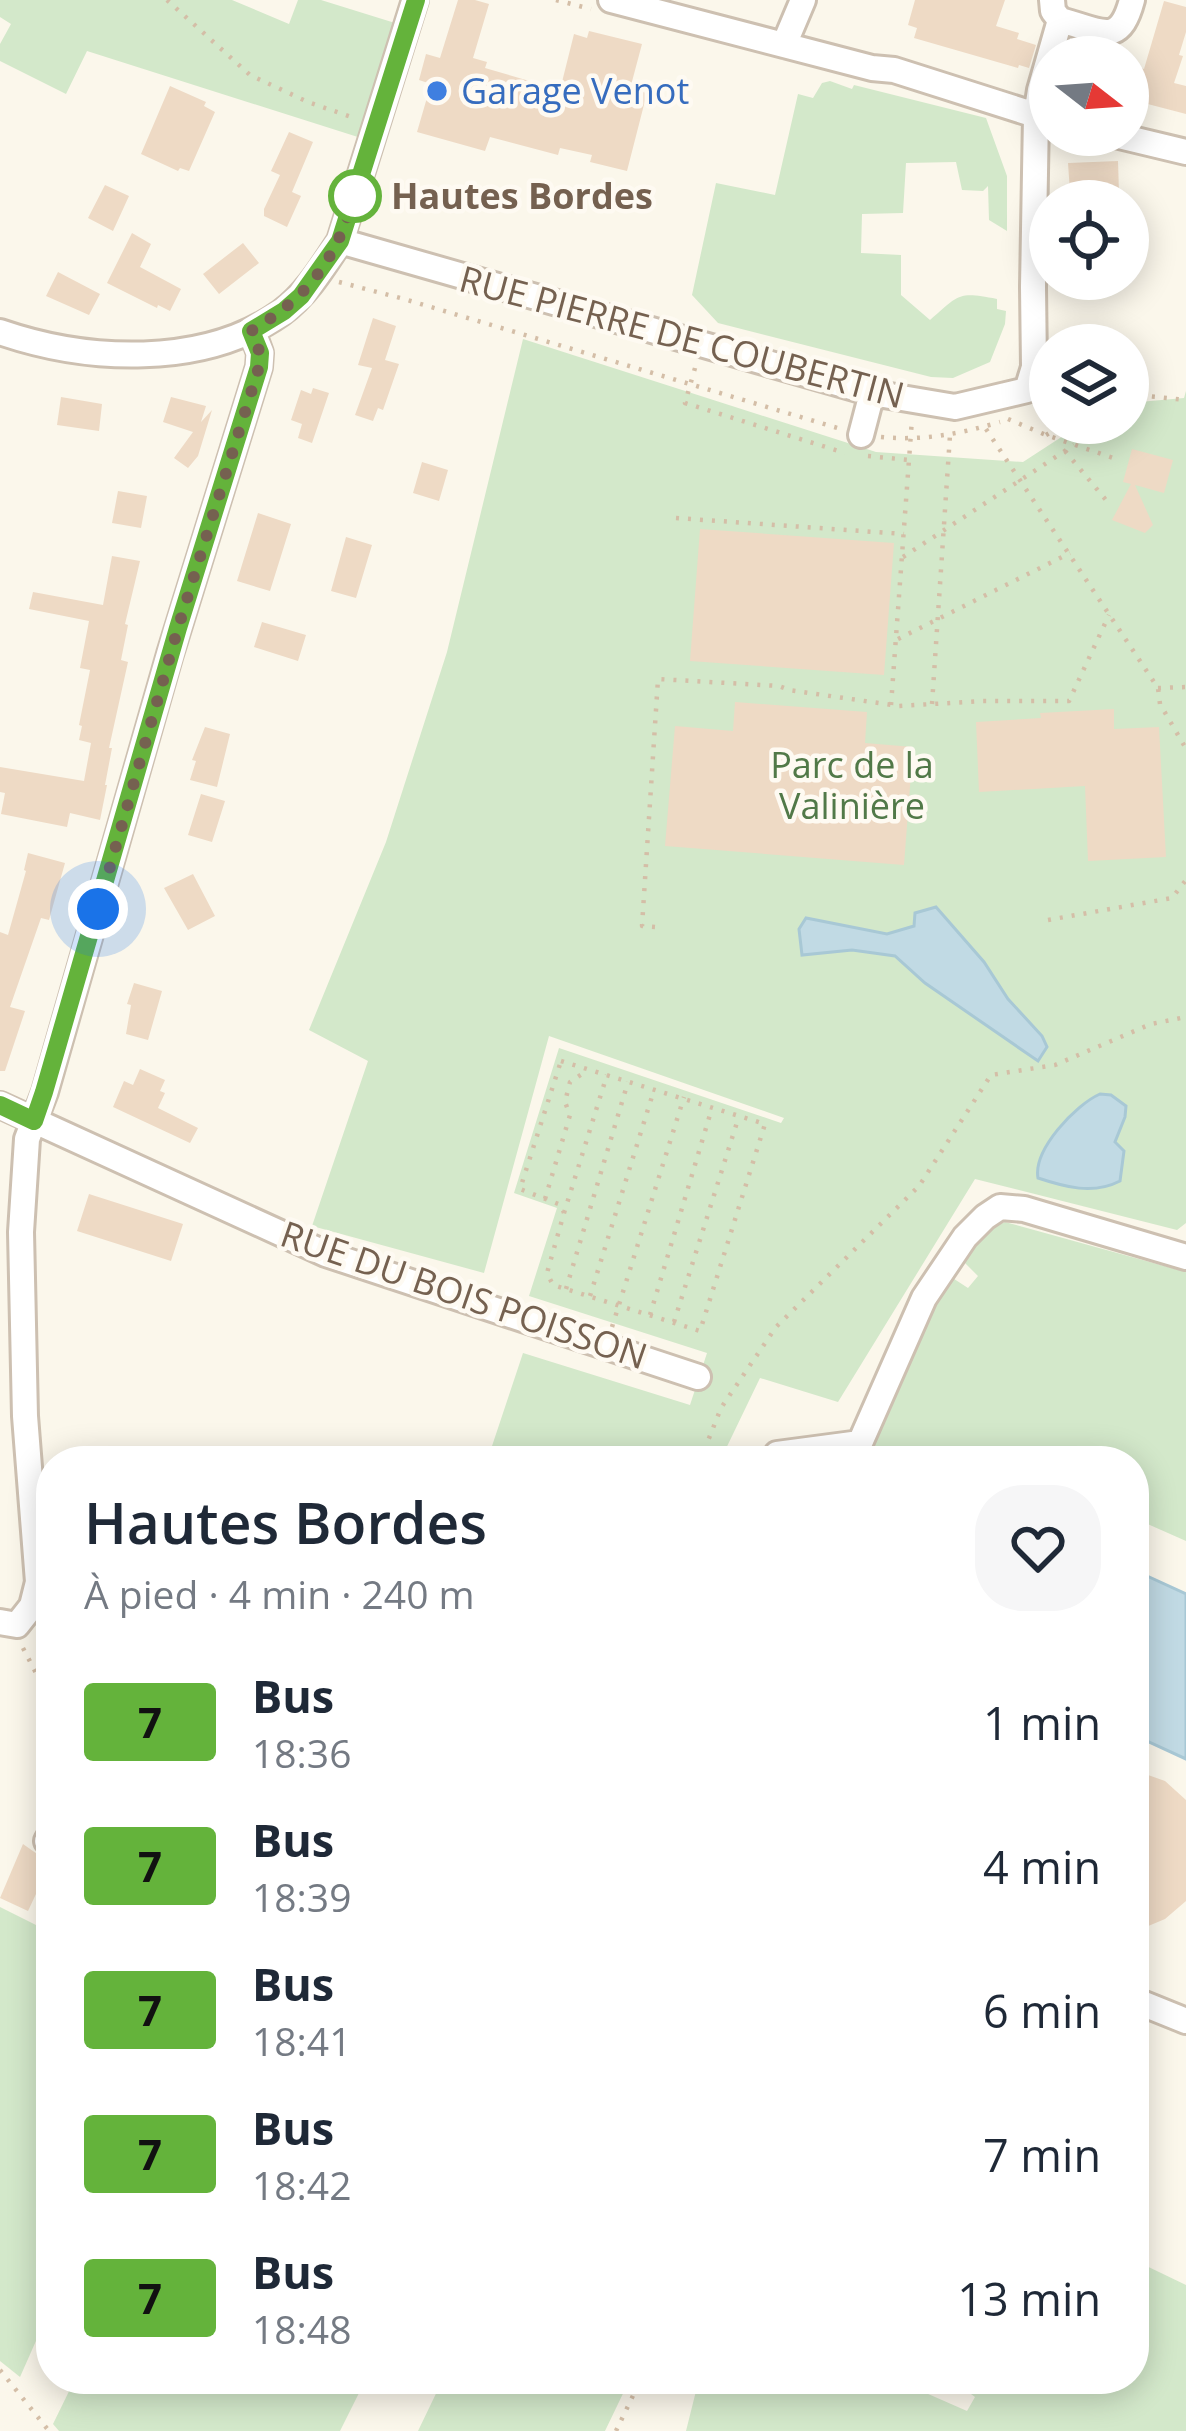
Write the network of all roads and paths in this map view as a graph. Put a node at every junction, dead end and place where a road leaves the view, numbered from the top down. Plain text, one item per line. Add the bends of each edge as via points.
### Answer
1 (167, 0) edge
2 (416, 0) edge
3 (556, 0) edge
4 (802, 0) edge
5 (1132, 0) edge
6 (604, 5) edge
7 (1056, 10) edge
8 (784, 46) junction
9 (1029, 113) edge
10 (376, 125) junction
11 (1149, 143) edge
12 (1186, 152) edge
13 (1041, 156) edge
14 (340, 241) junction
15 (321, 271) junction
16 (358, 273) dead end
17 (353, 287) junction
18 (251, 331) junction
19 (0, 332) edge
20 (701, 345) junction
21 (690, 384) junction
22 (872, 393) junction
23 (1149, 396) edge
24 (1186, 400) edge
25 (913, 402) junction
26 (970, 404) junction
27 (1009, 419) dead end
28 (1029, 428) edge
29 (950, 436) dead end
30 (1074, 445) joint
31 (859, 448) junction
32 (1065, 451) junction
33 (909, 460) junction
34 (1120, 460) dead end
35 (1021, 480) junction
36 (1111, 506) dead end
37 (676, 518) dead end
38 (944, 531) junction
39 (904, 534) junction
40 (1070, 553) junction
41 (902, 557) junction
42 (1109, 615) junction
43 (938, 620) junction
44 (896, 640) junction
45 (1186, 687) edge
46 (1158, 688) junction
47 (932, 704) junction
48 (891, 705) junction
49 (1186, 754) edge
50 (1186, 880) edge
51 (1048, 920) dead end
52 (656, 927) dead end
53 (1186, 1017) edge
54 (589, 1070) junction
55 (607, 1075) junction
56 (628, 1081) junction
57 (655, 1089) junction
58 (685, 1097) junction
59 (0, 1105) edge
60 (712, 1106) junction
61 (739, 1116) junction
62 (34, 1121) junction
63 (545, 1199) junction
64 (564, 1213) junction
65 (1186, 1257) edge
66 (566, 1289) junction
67 (590, 1296) junction
68 (619, 1305) junction
69 (650, 1315) junction
70 (674, 1322) junction
71 (606, 1346) junction
72 (698, 1377) dead end
73 (706, 1446) edge
74 (837, 1446) edge
75 (36, 1554) edge
76 (36, 1590) edge
77 (8, 1623) edge
78 (36, 1673) edge
79 (1149, 2006) edge
80 (1186, 2021) edge
81 (0, 2370) edge
82 (634, 2394) edge
83 (49, 2431) edge
84 (616, 2431) edge

1 - 10 path via 250,75
2 - 10 street
3 - 6 path
4 - 8 street
5 - 7 street via 1120,30 1110,32
6 - 8 street
8 - 9 street
10 - 14 street
11 - 12 street
13 - 26 street, RUE PIERRE DE COUBERTIN via 1034,368 1027,390
14 - 15 street
14 - 20 street, RUE PIERRE DE COUBERTIN
15 - 17 path
15 - 18 street via 284,311
16 - 17 path
17 - 21 path
18 - 19 street via 150,353 103,353
18 - 62 street via 259,367
20 - 21 path
20 - 22 street, RUE PIERRE DE COUBERTIN
21 - 31 path
21 - 31 path via 685,404
22 - 25 street, RUE PIERRE DE COUBERTIN
22 - 31 street
23 - 24 path
25 - 26 street, RUE PIERRE DE COUBERTIN
25 - 33 path
26 - 35 path
27 - 28 path
29 - 38 path
30 - 32 path
30 - 34 path
31 - 33 path
32 - 35 path
32 - 36 path
33 - 39 path
35 - 38 path
35 - 40 path
37 - 39 path
38 - 41 path
38 - 43 path
39 - 41 path
40 - 42 path
40 - 43 path
41 - 44 path
42 - 46 path
42 - 47 path via 1069,701
43 - 44 path
43 - 47 path
44 - 48 path
45 - 46 path
46 - 49 path
47 - 48 path
48 - 52 path via 778,686 658,679 642,926
50 - 51 path via 1172,898
53 - 73 path via 1055,1065 991,1075 920,1186 776,1327 721,1408
54 - 55 path
54 - 63 path via 570,1082 570,1115
54 - 63 path via 561,1061 520,1190
55 - 56 path
55 - 64 path
56 - 57 path
56 - 66 path
57 - 58 path
57 - 67 path
58 - 60 path
58 - 68 path
59 - 62 street, RUE DU BOIS POISSON
60 - 61 path
60 - 69 path
61 - 70 path
61 - 70 path via 765,1124 700,1331
62 - 71 street, RUE DU BOIS POISSON via 326,1254
62 - 75 street via 21,1232
63 - 64 path
64 - 66 path via 547,1274
65 - 74 street via 1000,1207 965,1237 924,1298 860,1443
66 - 67 path
67 - 68 path
68 - 69 path
68 - 71 path
69 - 70 path
71 - 72 street, RUE DU BOIS POISSON
76 - 77 street via 32,1606
77 - 78 path
79 - 80 street
81 - 83 path
82 - 84 path

